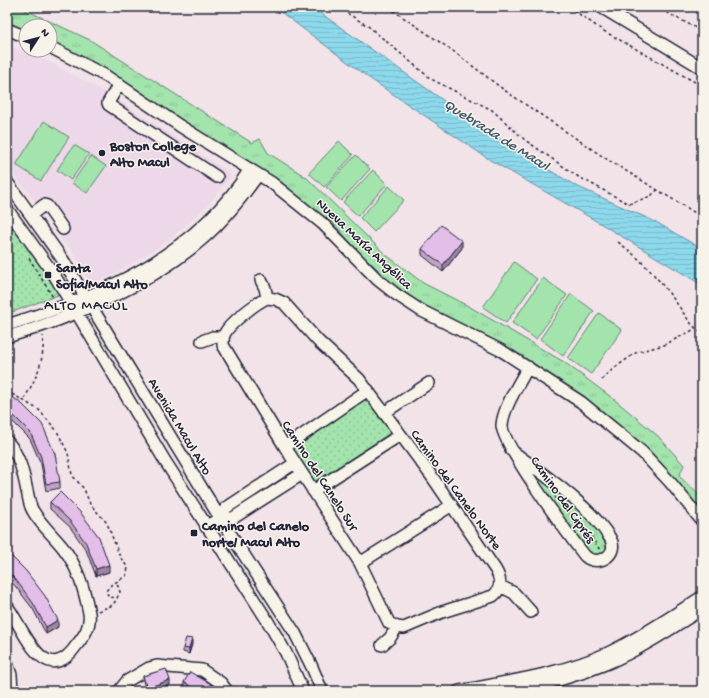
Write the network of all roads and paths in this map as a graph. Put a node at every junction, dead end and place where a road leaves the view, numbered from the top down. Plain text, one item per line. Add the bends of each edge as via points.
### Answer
1 (337, 7) edge
2 (388, 7) edge
3 (570, 7) edge
4 (601, 7) edge
5 (656, 7) edge
6 (7, 29) edge
7 (702, 31) edge
8 (18, 34) edge
9 (58, 51) edge
10 (702, 68) edge
11 (119, 84) junction
12 (702, 86) edge
13 (254, 172) junction
14 (217, 178) dead end
15 (7, 182) edge
16 (657, 190) junction
17 (7, 209) edge
18 (32, 214) junction
19 (702, 217) edge
20 (63, 229) dead end
21 (618, 242) dead end
22 (29, 258) dead end
23 (262, 280) dead end
24 (267, 298) junction
25 (87, 301) junction
26 (70, 307) junction
27 (7, 325) edge
28 (42, 326) junction
29 (695, 329) junction
30 (702, 333) edge
31 (7, 337) edge
32 (223, 337) junction
33 (202, 341) dead end
34 (528, 367) junction
35 (602, 380) dead end
36 (429, 383) dead end
37 (7, 390) edge
38 (368, 390) junction
39 (24, 399) junction
40 (384, 413) junction
41 (400, 435) junction
42 (7, 441) edge
43 (285, 447) junction
44 (511, 450) junction
45 (295, 463) junction
46 (302, 474) junction
47 (313, 491) junction
48 (552, 494) dead end
49 (452, 506) junction
50 (588, 513) junction
51 (220, 518) junction
52 (702, 521) edge
53 (578, 522) junction
54 (206, 527) junction
55 (567, 531) junction
56 (606, 559) junction
57 (360, 563) junction
58 (114, 584) junction
59 (500, 586) junction
60 (702, 597) edge
61 (117, 598) junction
62 (7, 606) edge
63 (702, 609) edge
64 (531, 612) dead end
65 (89, 614) junction
66 (397, 627) junction
67 (382, 645) dead end
68 (7, 663) edge
69 (555, 686) edge
70 (539, 689) edge
71 (12, 691) edge
72 (119, 691) edge
73 (227, 691) edge
74 (303, 691) edge
75 (322, 691) edge
76 (459, 691) edge
77 (511, 691) edge

1 - 16 path via 368,26 431,79 492,110 524,140 577,176 629,204 651,196
2 - 16 path via 453,50 511,95
3 - 12 path via 602,30
4 - 10 street
5 - 7 path
6 - 8 street
9 - 11 street, Nueva María Angélica
11 - 13 street, Nueva María Angélica
11 - 14 street via 109,105
13 - 25 street via 186,240 132,276
13 - 34 street, Nueva María Angélica via 323,224 378,280 397,295 420,310 490,344
15 - 18 street, Avenida Macul Alto
16 - 19 path
17 - 26 street via 49,267
18 - 20 street via 46,205
18 - 25 street, Avenida Macul Alto
21 - 29 path via 640,258
22 - 26 path via 55,300
23 - 24 street
24 - 32 street via 230,326
24 - 38 street, Camino del Canelo Norte via 284,303
25 - 26 street
25 - 51 street, Avenida Macul Alto
26 - 27 street
26 - 28 street
26 - 54 street
28 - 31 street
28 - 39 path via 43,356 35,381
29 - 30 path
29 - 35 path via 664,345 637,352 613,368
32 - 33 street
32 - 43 street, Camino del Canelo Sur via 223,345 228,355
34 - 44 street, Camino del Ciprés via 502,421 502,432
34 - 52 street, Nueva María Angélica via 581,402 624,436 656,467
36 - 40 street
37 - 39 path
38 - 40 street, Camino del Canelo Norte
38 - 43 street
39 - 58 path via 39,410 57,431 68,453 72,475 112,532 128,572
40 - 41 street, Camino del Canelo Norte
41 - 47 street
41 - 49 street, Camino del Canelo Norte
42 - 65 street via 21,465 32,511 72,562
43 - 45 street, Camino del Canelo Sur
44 - 50 street, Camino del Ciprés
44 - 55 street, Camino del Ciprés
45 - 46 street, Camino del Canelo Sur
45 - 51 street via 226,508
46 - 47 street, Camino del Canelo Sur
46 - 51 street via 232,518
47 - 57 street, Camino del Canelo Sur
48 - 53 path
49 - 57 street
49 - 59 street, Camino del Canelo Norte via 498,573
50 - 53 path
50 - 56 street, Camino del Ciprés via 612,541 611,553
51 - 54 street
51 - 75 street, Avenida Macul Alto via 295,633
53 - 55 path
53 - 56 path
54 - 74 street via 277,636
55 - 56 street, Camino del Ciprés via 589,560 600,562
57 - 66 street, Camino del Canelo Sur via 386,618
58 - 61 path via 120,592
58 - 61 path via 108,588 107,594 114,599
59 - 64 street via 514,593
59 - 66 street via 490,598 442,612 409,626
60 - 76 street via 631,641 587,661 541,675
61 - 65 path via 114,605
62 - 65 street via 33,650 50,660 65,657 75,648 88,629
63 - 69 street via 628,654
66 - 67 street
68 - 71 street
69 - 70 street
70 - 77 street
72 - 73 street via 127,681 157,666 202,670

